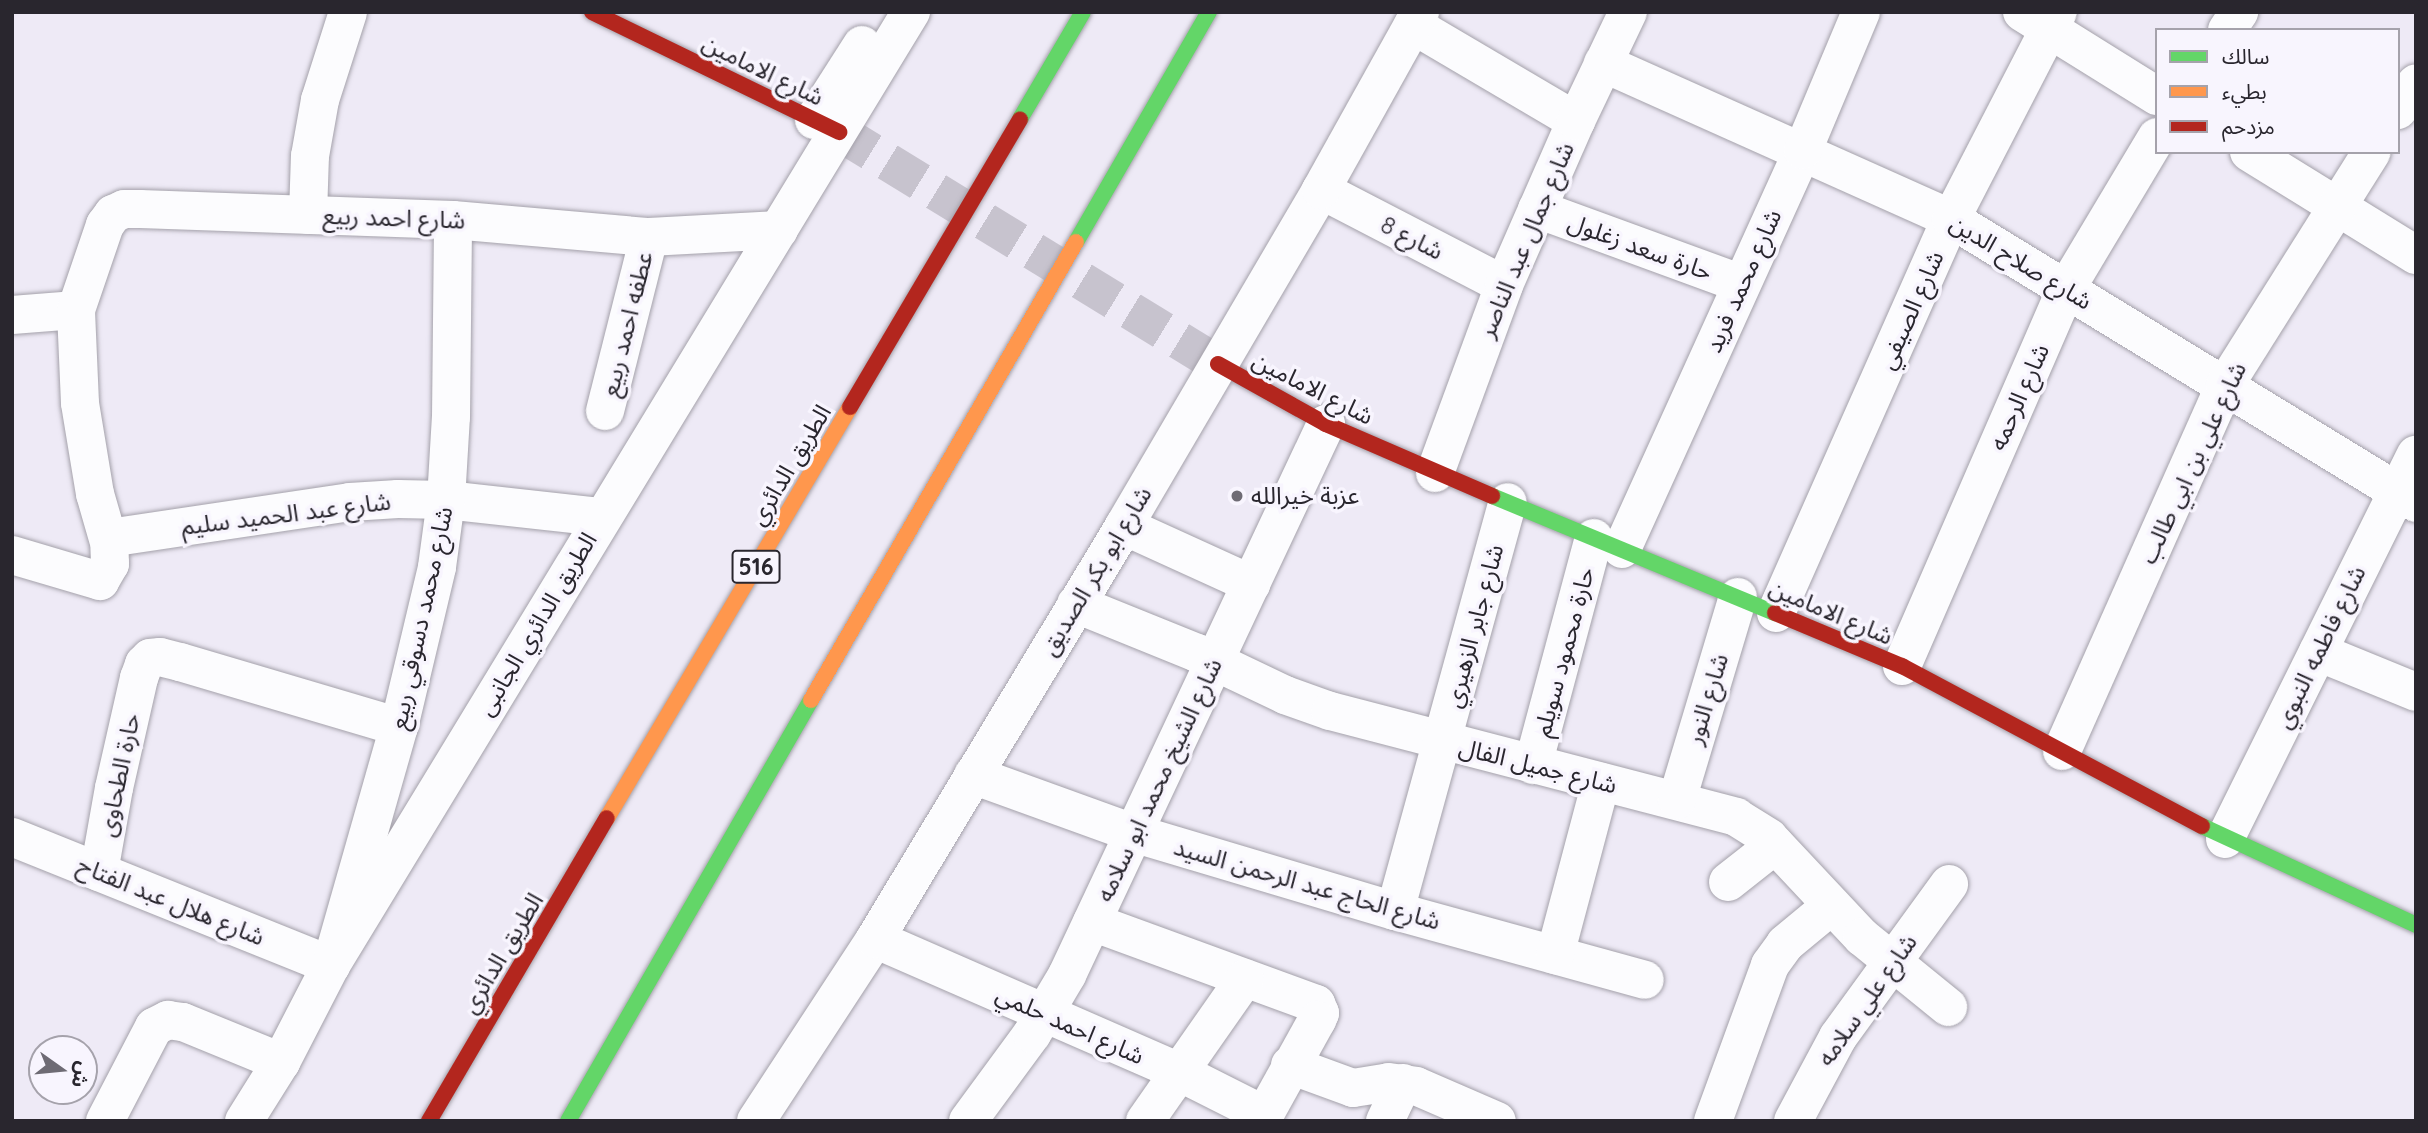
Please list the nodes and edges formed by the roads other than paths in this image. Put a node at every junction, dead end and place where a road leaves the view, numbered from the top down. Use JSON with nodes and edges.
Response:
{"nodes":[{"id":1,"x":348,"y":12,"type":"edge"},
{"id":2,"x":884,"y":12,"type":"edge"},
{"id":3,"x":911,"y":12,"type":"edge"},
{"id":4,"x":1083,"y":12,"type":"edge"},
{"id":5,"x":1209,"y":12,"type":"edge"},
{"id":6,"x":1628,"y":12,"type":"edge"},
{"id":7,"x":1861,"y":12,"type":"edge"},
{"id":8,"x":2239,"y":12,"type":"edge"},
{"id":9,"x":604,"y":15,"type":"edge"},
{"id":10,"x":2042,"y":17,"type":"edge"},
{"id":11,"x":1417,"y":19,"type":"edge"},
{"id":12,"x":2228,"y":28,"type":"edge"},
{"id":13,"x":1603,"y":63,"type":"junction"},
{"id":14,"x":2416,"y":83,"type":"edge"},
{"id":15,"x":2155,"y":95,"type":"edge"},
{"id":16,"x":2400,"y":107,"type":"edge"},
{"id":17,"x":1576,"y":121,"type":"junction"},
{"id":18,"x":827,"y":126,"type":"junction"},
{"id":19,"x":2155,"y":140,"type":"edge"},
{"id":20,"x":1802,"y":150,"type":"junction"},
{"id":21,"x":2252,"y":154,"type":"edge"},
{"id":22,"x":2371,"y":154,"type":"edge"},
{"id":23,"x":1321,"y":190,"type":"junction"},
{"id":24,"x":2338,"y":206,"type":"junction"},
{"id":25,"x":1537,"y":209,"type":"junction"},
{"id":26,"x":308,"y":215,"type":"junction"},
{"id":27,"x":1951,"y":219,"type":"junction"},
{"id":28,"x":453,"y":220,"type":"junction"},
{"id":29,"x":779,"y":230,"type":"junction"},
{"id":30,"x":649,"y":237,"type":"junction"},
{"id":31,"x":2416,"y":255,"type":"edge"},
{"id":32,"x":1742,"y":284,"type":"junction"},
{"id":33,"x":1504,"y":285,"type":"junction"},
{"id":34,"x":2066,"y":289,"type":"junction"},
{"id":35,"x":76,"y":310,"type":"junction"},
{"id":36,"x":12,"y":315,"type":"edge"},
{"id":37,"x":1218,"y":364,"type":"junction"},
{"id":38,"x":2225,"y":385,"type":"junction"},
{"id":39,"x":605,"y":411,"type":"dead end"},
{"id":40,"x":1326,"y":424,"type":"junction"},
{"id":41,"x":2416,"y":455,"type":"edge"},
{"id":42,"x":1435,"y":472,"type":"junction"},
{"id":43,"x":2407,"y":497,"type":"edge"},
{"id":44,"x":446,"y":500,"type":"junction"},
{"id":45,"x":1508,"y":502,"type":"junction"},
{"id":46,"x":601,"y":517,"type":"junction"},
{"id":47,"x":1124,"y":526,"type":"junction"},
{"id":48,"x":108,"y":539,"type":"junction"},
{"id":49,"x":1608,"y":544,"type":"junction"},
{"id":50,"x":12,"y":555,"type":"edge"},
{"id":51,"x":1251,"y":583,"type":"junction"},
{"id":52,"x":1738,"y":597,"type":"junction"},
{"id":53,"x":1076,"y":604,"type":"junction"},
{"id":54,"x":1776,"y":613,"type":"junction"},
{"id":55,"x":2318,"y":652,"type":"junction"},
{"id":56,"x":1215,"y":662,"type":"junction"},
{"id":57,"x":1902,"y":666,"type":"junction"},
{"id":58,"x":2416,"y":692,"type":"edge"},
{"id":59,"x":399,"y":727,"type":"junction"},
{"id":60,"x":1442,"y":742,"type":"junction"},
{"id":61,"x":2062,"y":751,"type":"junction"},
{"id":62,"x":1533,"y":765,"type":"junction"},
{"id":63,"x":973,"y":775,"type":"junction"},
{"id":64,"x":1601,"y":782,"type":"junction"},
{"id":65,"x":1676,"y":800,"type":"junction"},
{"id":66,"x":1133,"y":833,"type":"junction"},
{"id":67,"x":12,"y":837,"type":"edge"},
{"id":68,"x":2225,"y":839,"type":"junction"},
{"id":69,"x":1775,"y":845,"type":"junction"},
{"id":70,"x":99,"y":872,"type":"junction"},
{"id":71,"x":1728,"y":883,"type":"dead end"},
{"id":72,"x":1949,"y":884,"type":"dead end"},
{"id":73,"x":1830,"y":906,"type":"junction"},
{"id":74,"x":1395,"y":911,"type":"junction"},
{"id":75,"x":1092,"y":922,"type":"junction"},
{"id":76,"x":2416,"y":925,"type":"edge"},
{"id":77,"x":875,"y":939,"type":"junction"},
{"id":78,"x":1555,"y":955,"type":"junction"},
{"id":79,"x":1892,"y":962,"type":"junction"},
{"id":80,"x":331,"y":965,"type":"junction"},
{"id":81,"x":1245,"y":978,"type":"junction"},
{"id":82,"x":1645,"y":980,"type":"dead end"},
{"id":83,"x":1948,"y":1007,"type":"dead end"},
{"id":84,"x":1045,"y":1015,"type":"junction"},
{"id":85,"x":281,"y":1062,"type":"junction"},
{"id":86,"x":1290,"y":1065,"type":"junction"},
{"id":87,"x":1180,"y":1072,"type":"junction"},
{"id":88,"x":1403,"y":1083,"type":"junction"},
{"id":89,"x":1262,"y":1118,"type":"edge"},
{"id":90,"x":762,"y":1119,"type":"edge"},
{"id":91,"x":105,"y":1121,"type":"edge"},
{"id":92,"x":244,"y":1121,"type":"edge"},
{"id":93,"x":429,"y":1121,"type":"edge"},
{"id":94,"x":568,"y":1121,"type":"edge"},
{"id":95,"x":968,"y":1121,"type":"edge"},
{"id":96,"x":1145,"y":1121,"type":"edge"},
{"id":97,"x":1385,"y":1121,"type":"edge"},
{"id":98,"x":1497,"y":1121,"type":"edge"},
{"id":99,"x":1713,"y":1121,"type":"edge"},
{"id":100,"x":1793,"y":1121,"type":"edge"}],
"edges":[{"from":1,"to":26,"type":"street"},
{"from":2,"to":18,"type":"street"},
{"from":3,"to":18,"type":"street"},
{"from":4,"to":93,"type":"main road","name":"الطريق الدائري","number":"516"},
{"from":5,"to":94,"type":"main road"},
{"from":6,"to":13,"type":"street","name":"شارع جمال عبد الناصر"},
{"from":7,"to":20,"type":"street","name":"شارع محمد فريد"},
{"from":8,"to":12,"type":"street"},
{"from":9,"to":18,"type":"main road","name":"شارع الامامين"},
{"from":10,"to":15,"type":"street"},
{"from":10,"to":27,"type":"street","name":"شارع الصيفي"},
{"from":11,"to":17,"type":"street"},
{"from":11,"to":23,"type":"street","name":"شارع ابو بكر الصديق"},
{"from":13,"to":17,"type":"street","name":"شارع جمال عبد الناصر"},
{"from":13,"to":20,"type":"street","name":"شارع صلاح الدين"},
{"from":14,"to":16,"type":"street"},
{"from":17,"to":25,"type":"street","name":"شارع جمال عبد الناصر"},
{"from":18,"to":29,"type":"street","name":"الطريق الدائري الجانبى"},
{"from":19,"to":34,"type":"street","name":"شارع الرحمه"},
{"from":20,"to":27,"type":"street","name":"شارع صلاح الدين"},
{"from":20,"to":32,"type":"street","name":"شارع محمد فريد"},
{"from":21,"to":24,"type":"street"},
{"from":22,"to":24,"type":"street","name":"شارع علي بن ابي طالب"},
{"from":23,"to":33,"type":"street","name":"شارع 8"},
{"from":23,"to":37,"type":"street","name":"شارع ابو بكر الصديق"},
{"from":24,"to":31,"type":"street"},
{"from":24,"to":38,"type":"street","name":"شارع علي بن ابي طالب"},
{"from":25,"to":32,"type":"street","name":"حارة سعد زغلول"},
{"from":25,"to":33,"type":"street","name":"شارع جمال عبد الناصر"},
{"from":26,"to":28,"type":"street","name":"شارع احمد ربيع"},
{"from":26,"to":35,"type":"street","name":"شارع احمد ربيع"},
{"from":27,"to":34,"type":"street","name":"شارع صلاح الدين"},
{"from":27,"to":54,"type":"street","name":"شارع الصيفي"},
{"from":28,"to":30,"type":"street","name":"شارع احمد ربيع"},
{"from":28,"to":44,"type":"street","name":"شارع محمد دسوقي ربيع"},
{"from":29,"to":30,"type":"street","name":"شارع احمد ربيع"},
{"from":29,"to":46,"type":"street","name":"الطريق الدائري الجانبى"},
{"from":30,"to":39,"type":"street","name":"عطفه احمد ربيع"},
{"from":32,"to":49,"type":"street","name":"شارع محمد فريد"},
{"from":33,"to":42,"type":"street","name":"شارع جمال عبد الناصر"},
{"from":34,"to":38,"type":"street","name":"شارع صلاح الدين"},
{"from":34,"to":57,"type":"street","name":"شارع الرحمه"},
{"from":35,"to":36,"type":"street"},
{"from":35,"to":48,"type":"street"},
{"from":37,"to":40,"type":"main road","name":"شارع الامامين"},
{"from":37,"to":47,"type":"street","name":"شارع ابو بكر الصديق"},
{"from":38,"to":43,"type":"street","name":"شارع صلاح الدين"},
{"from":38,"to":61,"type":"street","name":"شارع علي بن ابي طالب"},
{"from":40,"to":42,"type":"main road","name":"شارع الامامين"},
{"from":40,"to":51,"type":"street","name":"شارع الشيخ محمد ابو سلامه"},
{"from":41,"to":43,"type":"street","name":"شارع فاطمه النبوي"},
{"from":42,"to":45,"type":"main road","name":"شارع الامامين"},
{"from":43,"to":55,"type":"street","name":"شارع فاطمه النبوي"},
{"from":44,"to":46,"type":"street","name":"شارع عبد الحميد سليم"},
{"from":44,"to":48,"type":"street","name":"شارع عبد الحميد سليم"},
{"from":44,"to":59,"type":"street","name":"شارع محمد دسوقي ربيع"},
{"from":45,"to":49,"type":"main road","name":"شارع الامامين"},
{"from":45,"to":60,"type":"street","name":"شارع جابر الزهيري"},
{"from":46,"to":80,"type":"street","name":"الطريق الدائري الجانبى"},
{"from":47,"to":51,"type":"street"},
{"from":47,"to":53,"type":"street","name":"شارع ابو بكر الصديق"},
{"from":48,"to":50,"type":"street"},
{"from":49,"to":52,"type":"main road","name":"شارع الامامين"},
{"from":49,"to":62,"type":"street","name":"حارة محمود سويلم"},
{"from":51,"to":56,"type":"street","name":"شارع الشيخ محمد ابو سلامه"},
{"from":52,"to":54,"type":"main road","name":"شارع الامامين"},
{"from":52,"to":65,"type":"street","name":"شارع النور"},
{"from":53,"to":56,"type":"street","name":"شارع جميل الفال"},
{"from":53,"to":63,"type":"street","name":"شارع ابو بكر الصديق"},
{"from":54,"to":57,"type":"main road","name":"شارع الامامين"},
{"from":55,"to":58,"type":"street"},
{"from":55,"to":68,"type":"street","name":"شارع فاطمه النبوي"},
{"from":56,"to":60,"type":"street","name":"شارع جميل الفال"},
{"from":56,"to":66,"type":"street","name":"شارع الشيخ محمد ابو سلامه"},
{"from":57,"to":61,"type":"main road","name":"شارع الامامين"},
{"from":59,"to":70,"type":"street","name":"حارة الطحاوى"},
{"from":59,"to":80,"type":"street","name":"شارع محمد دسوقي ربيع"},
{"from":60,"to":62,"type":"street","name":"شارع جميل الفال"},
{"from":60,"to":74,"type":"street","name":"شارع جابر الزهيري"},
{"from":61,"to":68,"type":"main road","name":"شارع الامامين"},
{"from":62,"to":64,"type":"street","name":"شارع جميل الفال"},
{"from":63,"to":66,"type":"street","name":"شارع الحاج عبد الرحمن السيد"},
{"from":63,"to":77,"type":"street","name":"شارع ابو بكر الصديق"},
{"from":64,"to":65,"type":"street","name":"شارع جميل الفال"},
{"from":64,"to":78,"type":"street"},
{"from":65,"to":69,"type":"street","name":"شارع جميل الفال"},
{"from":66,"to":74,"type":"street","name":"شارع الحاج عبد الرحمن السيد"},
{"from":66,"to":75,"type":"street","name":"شارع الشيخ محمد ابو سلامه"},
{"from":67,"to":70,"type":"street","name":"شارع هلال عبد الفتاح"},
{"from":68,"to":76,"type":"main road","name":"شارع الامامين"},
{"from":69,"to":71,"type":"street"},
{"from":69,"to":73,"type":"street","name":"شارع جميل الفال"},
{"from":70,"to":80,"type":"street","name":"شارع هلال عبد الفتاح"},
{"from":72,"to":79,"type":"street","name":"شارع علي سلامه"},
{"from":73,"to":79,"type":"street","name":"شارع جميل الفال"},
{"from":73,"to":99,"type":"street"},
{"from":74,"to":78,"type":"street","name":"شارع الحاج عبد الرحمن السيد"},
{"from":75,"to":81,"type":"street"},
{"from":75,"to":84,"type":"street","name":"شارع الشيخ محمد ابو سلامه"},
{"from":77,"to":84,"type":"street","name":"شارع احمد حلمي"},
{"from":77,"to":90,"type":"street","name":"شارع ابو بكر الصديق"},
{"from":78,"to":82,"type":"street","name":"شارع الحاج عبد الرحمن السيد"},
{"from":79,"to":83,"type":"street","name":"شارع جميل الفال"},
{"from":79,"to":100,"type":"street","name":"شارع علي سلامه"},
{"from":80,"to":85,"type":"street","name":"الطريق الدائري الجانبى"},
{"from":81,"to":86,"type":"street"},
{"from":81,"to":87,"type":"street"},
{"from":84,"to":87,"type":"street","name":"شارع احمد حلمي"},
{"from":84,"to":95,"type":"street","name":"شارع الشيخ محمد ابو سلامه"},
{"from":85,"to":91,"type":"street"},
{"from":85,"to":92,"type":"street","name":"الطريق الدائري الجانبى"},
{"from":86,"to":88,"type":"street"},
{"from":86,"to":89,"type":"street"},
{"from":87,"to":89,"type":"street","name":"شارع احمد حلمي"},
{"from":87,"to":96,"type":"street"},
{"from":88,"to":97,"type":"street"},
{"from":88,"to":98,"type":"street"}]}
